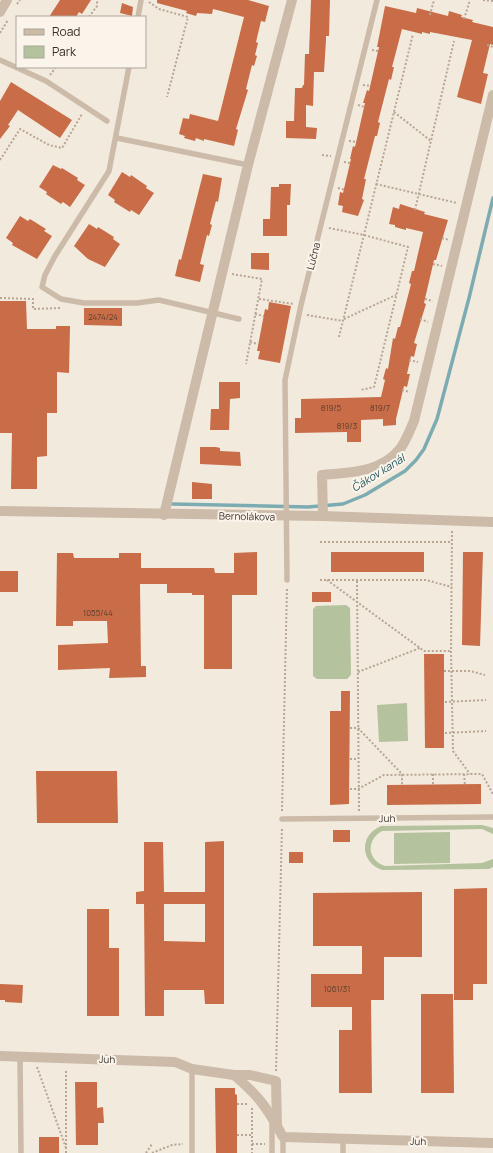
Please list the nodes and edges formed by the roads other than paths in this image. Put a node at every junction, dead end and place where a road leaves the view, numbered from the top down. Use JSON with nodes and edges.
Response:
{"nodes":[{"id":1,"x":7,"y":0,"type":"edge"},
{"id":2,"x":141,"y":0,"type":"edge"},
{"id":3,"x":292,"y":0,"type":"edge"},
{"id":4,"x":377,"y":0,"type":"edge"},
{"id":5,"x":0,"y":12,"type":"edge"},
{"id":6,"x":138,"y":16,"type":"edge"},
{"id":7,"x":0,"y":60,"type":"edge"},
{"id":8,"x":16,"y":67,"type":"edge"},
{"id":9,"x":18,"y":68,"type":"edge"},
{"id":10,"x":129,"y":68,"type":"edge"},
{"id":11,"x":493,"y":95,"type":"edge"},
{"id":12,"x":107,"y":121,"type":"dead end"},
{"id":13,"x":117,"y":138,"type":"junction"},
{"id":14,"x":248,"y":165,"type":"junction"},
{"id":15,"x":213,"y":312,"type":"junction"},
{"id":16,"x":239,"y":319,"type":"dead end"},
{"id":17,"x":0,"y":511,"type":"edge"},
{"id":18,"x":164,"y":514,"type":"junction"},
{"id":19,"x":286,"y":516,"type":"junction"},
{"id":20,"x":323,"y":516,"type":"junction"},
{"id":21,"x":493,"y":522,"type":"edge"},
{"id":22,"x":288,"y":580,"type":"road end"},
{"id":23,"x":493,"y":817,"type":"edge"},
{"id":24,"x":282,"y":819,"type":"road end"},
{"id":25,"x":0,"y":1056,"type":"edge"},
{"id":26,"x":20,"y":1056,"type":"junction"},
{"id":27,"x":192,"y":1069,"type":"junction"},
{"id":28,"x":234,"y":1075,"type":"junction"},
{"id":29,"x":272,"y":1115,"type":"junction"},
{"id":30,"x":277,"y":1126,"type":"junction"},
{"id":31,"x":283,"y":1137,"type":"junction"},
{"id":32,"x":344,"y":1140,"type":"junction"},
{"id":33,"x":493,"y":1143,"type":"edge"},
{"id":34,"x":21,"y":1153,"type":"edge"},
{"id":35,"x":192,"y":1153,"type":"edge"},
{"id":36,"x":272,"y":1153,"type":"edge"},
{"id":37,"x":283,"y":1153,"type":"edge"},
{"id":38,"x":344,"y":1153,"type":"edge"}],
"edges":[{"from":1,"to":5,"type":"street"},
{"from":2,"to":6,"type":"lane"},
{"from":3,"to":14,"type":"street"},
{"from":4,"to":19,"type":"lane","name":"Lúčna"},
{"from":7,"to":8,"type":"lane"},
{"from":9,"to":12,"type":"lane"},
{"from":10,"to":13,"type":"lane"},
{"from":11,"to":20,"type":"street"},
{"from":13,"to":14,"type":"lane"},
{"from":13,"to":15,"type":"lane"},
{"from":14,"to":15,"type":"street"},
{"from":15,"to":16,"type":"lane"},
{"from":15,"to":18,"type":"street"},
{"from":17,"to":18,"type":"street","name":"Bernolákova"},
{"from":18,"to":19,"type":"street","name":"Bernolákova"},
{"from":19,"to":20,"type":"street","name":"Bernolákova"},
{"from":19,"to":22,"type":"lane","name":"Lúčna"},
{"from":20,"to":21,"type":"street","name":"Bernolákova"},
{"from":23,"to":24,"type":"lane","name":"Juh"},
{"from":25,"to":26,"type":"street","name":"Juh"},
{"from":26,"to":27,"type":"street","name":"Juh"},
{"from":26,"to":34,"type":"lane"},
{"from":27,"to":28,"type":"street","name":"Juh"},
{"from":27,"to":35,"type":"lane"},
{"from":28,"to":29,"type":"street"},
{"from":28,"to":30,"type":"street","name":"Juh"},
{"from":29,"to":30,"type":"street"},
{"from":29,"to":36,"type":"lane"},
{"from":30,"to":31,"type":"street"},
{"from":31,"to":32,"type":"street","name":"Juh"},
{"from":31,"to":37,"type":"lane"},
{"from":32,"to":33,"type":"street","name":"Juh"},
{"from":32,"to":38,"type":"lane"}]}
